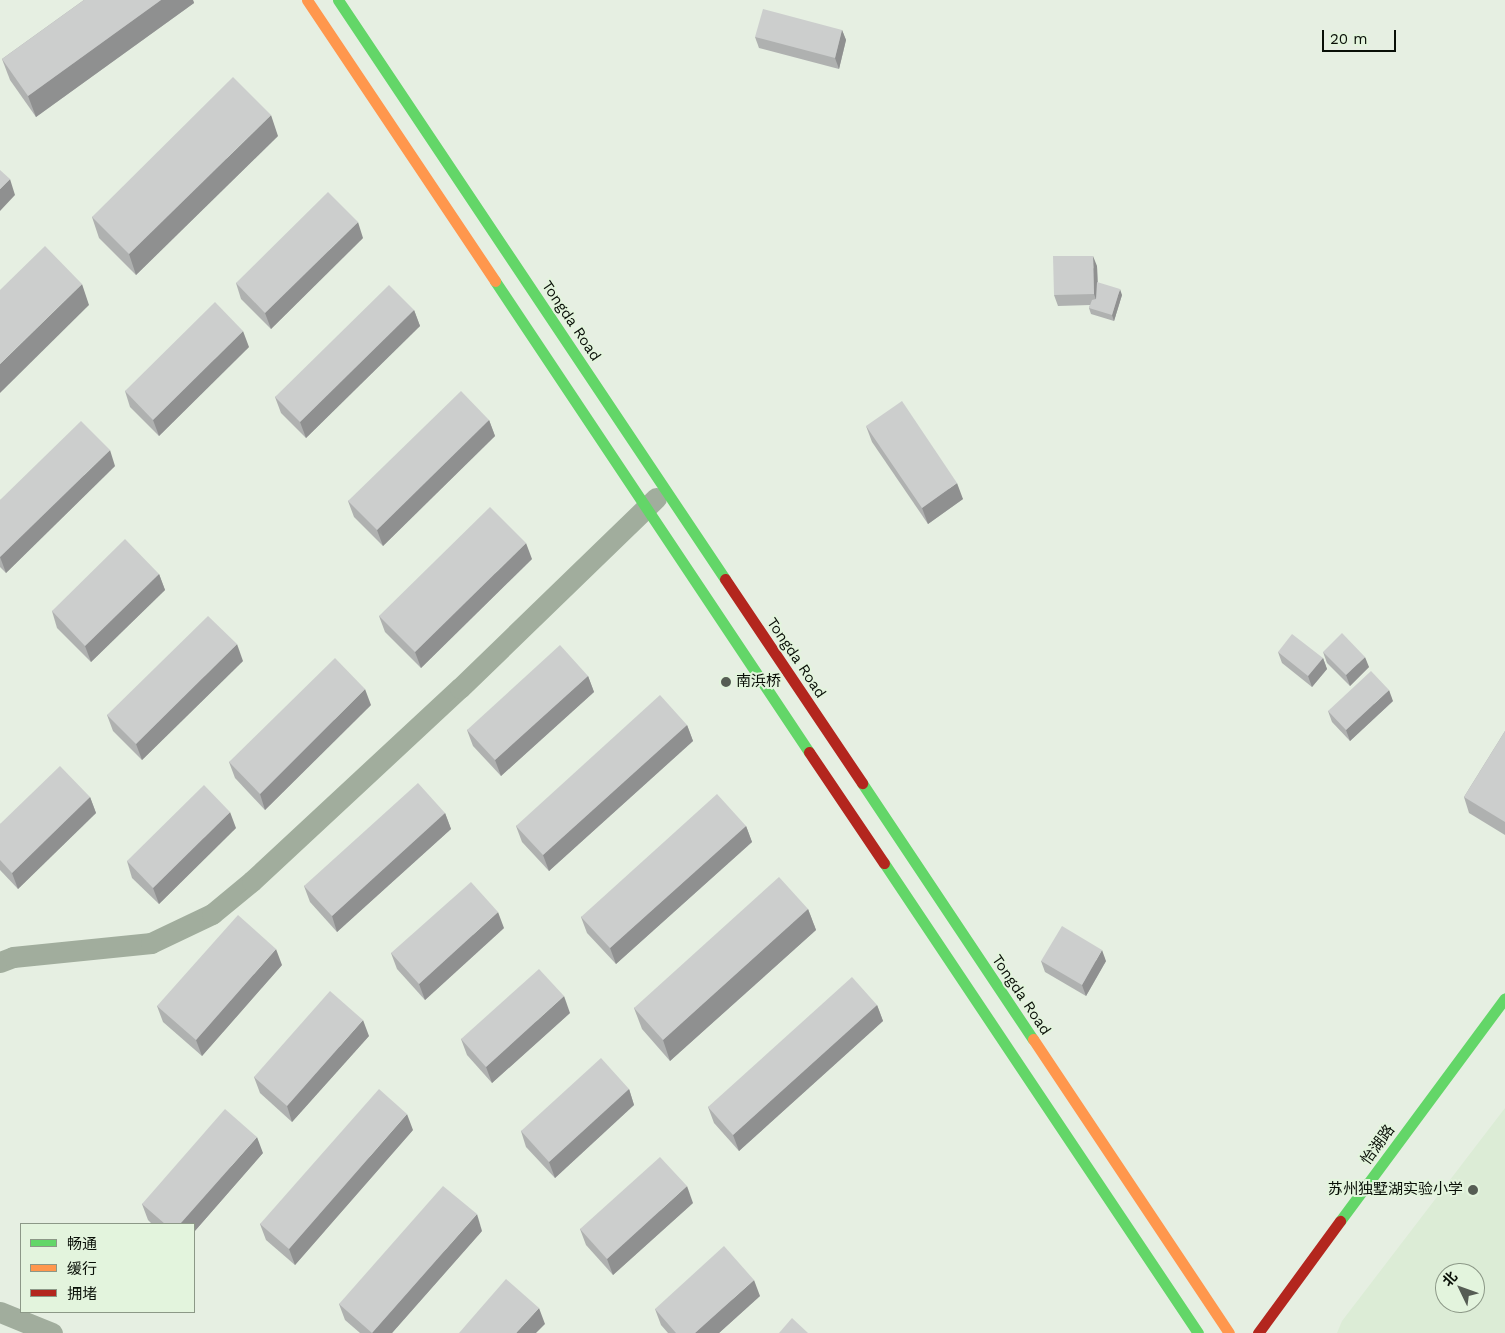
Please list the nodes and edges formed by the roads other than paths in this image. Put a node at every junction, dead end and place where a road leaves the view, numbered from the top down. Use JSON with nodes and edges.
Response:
{"nodes":[{"id":1,"x":307,"y":0,"type":"edge"},
{"id":2,"x":338,"y":0,"type":"edge"},
{"id":3,"x":665,"y":490,"type":"junction"},
{"id":4,"x":646,"y":508,"type":"junction"},
{"id":5,"x":0,"y":962,"type":"edge"},
{"id":6,"x":1505,"y":998,"type":"edge"},
{"id":7,"x":0,"y":1312,"type":"edge"},
{"id":8,"x":52,"y":1333,"type":"edge"},
{"id":9,"x":1198,"y":1333,"type":"edge"},
{"id":10,"x":1230,"y":1333,"type":"edge"},
{"id":11,"x":1258,"y":1333,"type":"edge"}],
"edges":[{"from":1,"to":4,"type":"main road"},
{"from":2,"to":3,"type":"main road","name":"Tongda Road"},
{"from":3,"to":4,"type":"street"},
{"from":3,"to":10,"type":"main road","name":"Tongda Road"},
{"from":4,"to":5,"type":"street"},
{"from":4,"to":9,"type":"main road"},
{"from":6,"to":11,"type":"main road","name":"怡湖路"},
{"from":7,"to":8,"type":"street"}]}
